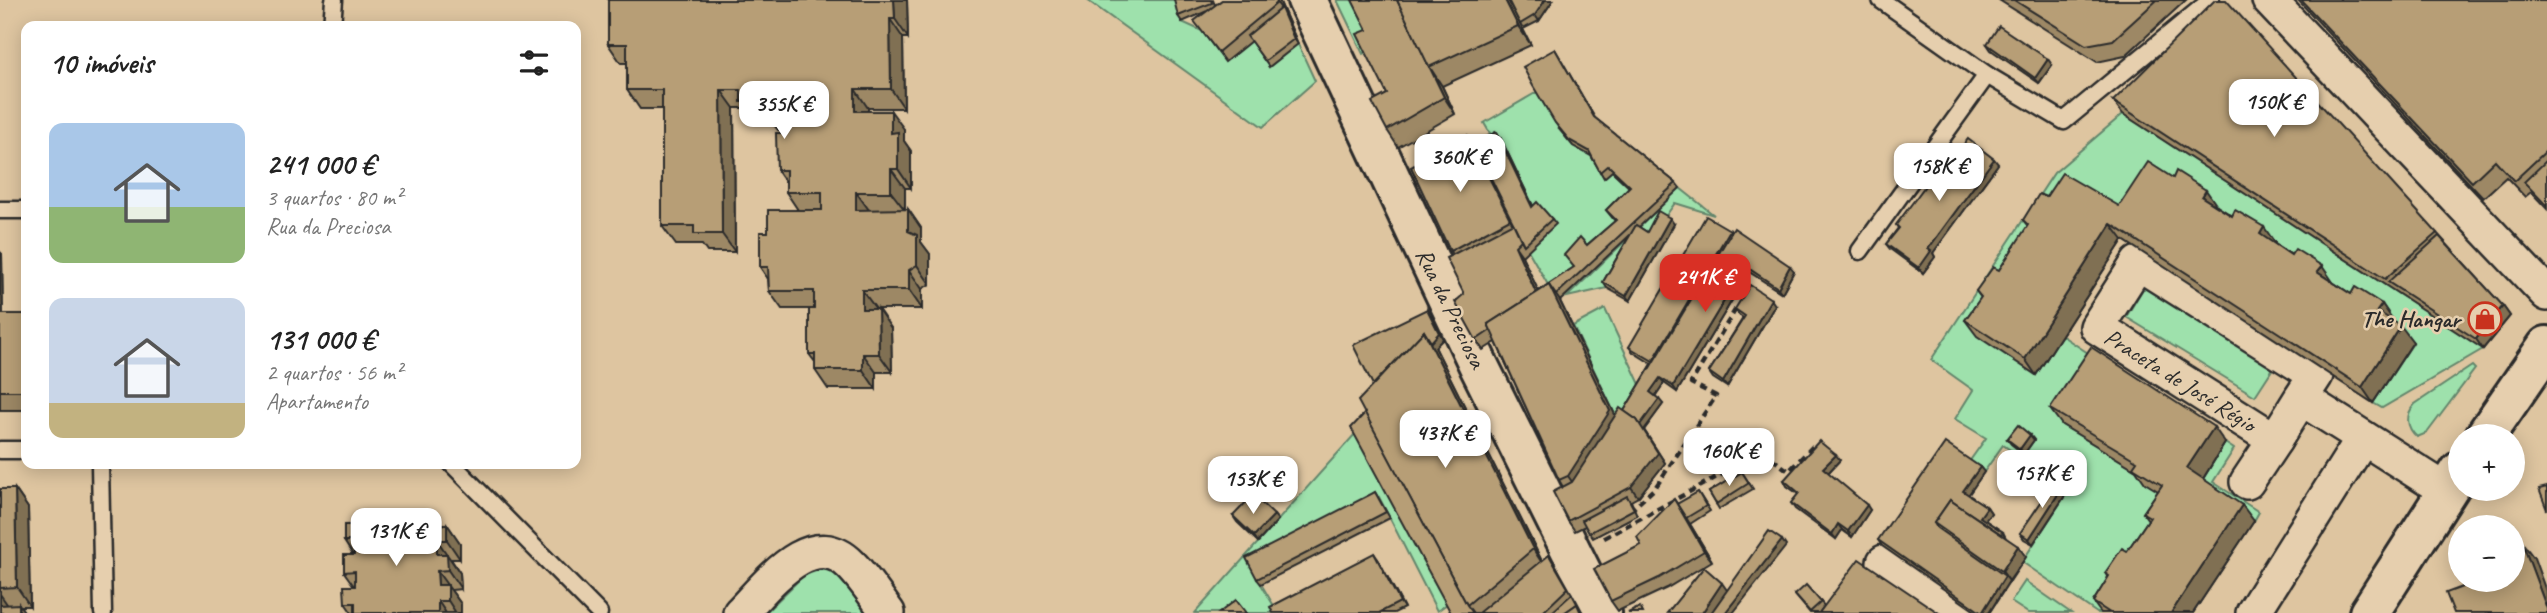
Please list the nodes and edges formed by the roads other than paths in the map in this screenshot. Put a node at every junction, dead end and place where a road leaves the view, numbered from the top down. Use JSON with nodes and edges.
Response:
{"nodes":[{"id":1,"x":334,"y":0,"type":"edge"},
{"id":2,"x":1307,"y":0,"type":"edge"},
{"id":3,"x":1881,"y":0,"type":"edge"},
{"id":4,"x":2211,"y":0,"type":"edge"},
{"id":5,"x":2269,"y":0,"type":"edge"},
{"id":6,"x":332,"y":21,"type":"edge"},
{"id":7,"x":1987,"y":75,"type":"junction"},
{"id":8,"x":0,"y":210,"type":"edge"},
{"id":9,"x":21,"y":210,"type":"edge"},
{"id":10,"x":1860,"y":251,"type":"dead end"},
{"id":11,"x":2547,"y":294,"type":"edge"},
{"id":12,"x":2547,"y":346,"type":"edge"},
{"id":13,"x":2301,"y":398,"type":"junction"},
{"id":14,"x":2493,"y":424,"type":"edge"},
{"id":15,"x":2363,"y":438,"type":"junction"},
{"id":16,"x":2275,"y":440,"type":"junction"},
{"id":17,"x":0,"y":450,"type":"edge"},
{"id":18,"x":21,"y":450,"type":"edge"},
{"id":19,"x":100,"y":469,"type":"edge"},
{"id":20,"x":457,"y":469,"type":"edge"},
{"id":21,"x":2448,"y":478,"type":"edge"},
{"id":22,"x":2247,"y":482,"type":"dead end"},
{"id":23,"x":2448,"y":490,"type":"edge"},
{"id":24,"x":1884,"y":562,"type":"dead end"},
{"id":25,"x":103,"y":613,"type":"edge"},
{"id":26,"x":599,"y":613,"type":"edge"},
{"id":27,"x":740,"y":613,"type":"edge"},
{"id":28,"x":888,"y":613,"type":"edge"},
{"id":29,"x":1602,"y":613,"type":"edge"},
{"id":30,"x":1957,"y":613,"type":"edge"},
{"id":31,"x":2253,"y":613,"type":"edge"},
{"id":32,"x":2369,"y":613,"type":"edge"}],
"edges":[{"from":1,"to":6,"type":"lane"},
{"from":2,"to":29,"type":"street","name":"Rua da Preciosa"},
{"from":3,"to":7,"type":"lane"},
{"from":4,"to":7,"type":"lane"},
{"from":5,"to":11,"type":"street"},
{"from":7,"to":10,"type":"lane"},
{"from":8,"to":9,"type":"lane"},
{"from":12,"to":14,"type":"street"},
{"from":13,"to":15,"type":"street"},
{"from":13,"to":16,"type":"street","name":"Praceta de José Régio"},
{"from":13,"to":16,"type":"street","name":"Praceta de José Régio"},
{"from":15,"to":21,"type":"street"},
{"from":15,"to":31,"type":"street"},
{"from":16,"to":22,"type":"street"},
{"from":17,"to":18,"type":"lane"},
{"from":19,"to":25,"type":"lane"},
{"from":20,"to":26,"type":"lane"},
{"from":23,"to":32,"type":"street"},
{"from":24,"to":30,"type":"street"},
{"from":27,"to":28,"type":"street"}]}
